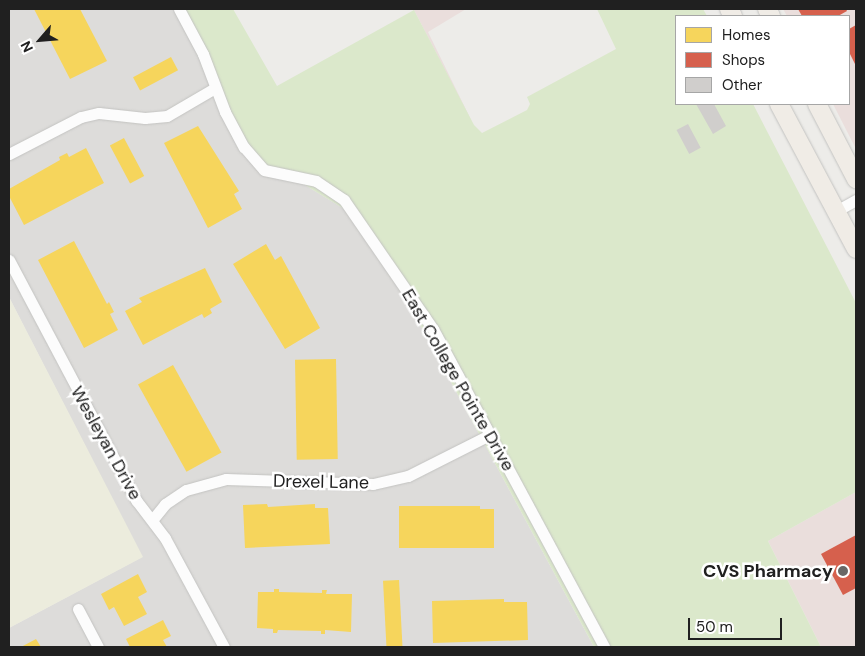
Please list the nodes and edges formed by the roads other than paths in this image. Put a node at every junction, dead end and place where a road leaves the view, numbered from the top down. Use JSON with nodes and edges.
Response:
{"nodes":[{"id":1,"x":179,"y":9,"type":"edge"},
{"id":2,"x":215,"y":88,"type":"junction"},
{"id":3,"x":780,"y":105,"type":"edge"},
{"id":4,"x":818,"y":105,"type":"edge"},
{"id":5,"x":9,"y":154,"type":"edge"},
{"id":6,"x":856,"y":179,"type":"edge"},
{"id":7,"x":856,"y":200,"type":"edge"},
{"id":8,"x":836,"y":212,"type":"junction"},
{"id":9,"x":856,"y":249,"type":"edge"},
{"id":10,"x":9,"y":260,"type":"edge"},
{"id":11,"x":491,"y":434,"type":"junction"},
{"id":12,"x":153,"y":519,"type":"junction"},
{"id":13,"x":78,"y":609,"type":"dead end"},
{"id":14,"x":98,"y":647,"type":"edge"},
{"id":15,"x":224,"y":647,"type":"edge"},
{"id":16,"x":604,"y":647,"type":"edge"}],
"edges":[{"from":1,"to":2,"type":"street","name":"East College Pointe Drive"},
{"from":2,"to":5,"type":"street"},
{"from":2,"to":11,"type":"street","name":"East College Pointe Drive"},
{"from":3,"to":8,"type":"main road"},
{"from":4,"to":6,"type":"main road"},
{"from":7,"to":8,"type":"street"},
{"from":8,"to":9,"type":"main road"},
{"from":10,"to":12,"type":"street","name":"Wesleyan Drive"},
{"from":11,"to":12,"type":"street","name":"Drexel Lane"},
{"from":11,"to":16,"type":"street","name":"East College Pointe Drive"},
{"from":12,"to":15,"type":"street","name":"Wesleyan Drive"},
{"from":13,"to":14,"type":"street"}]}
